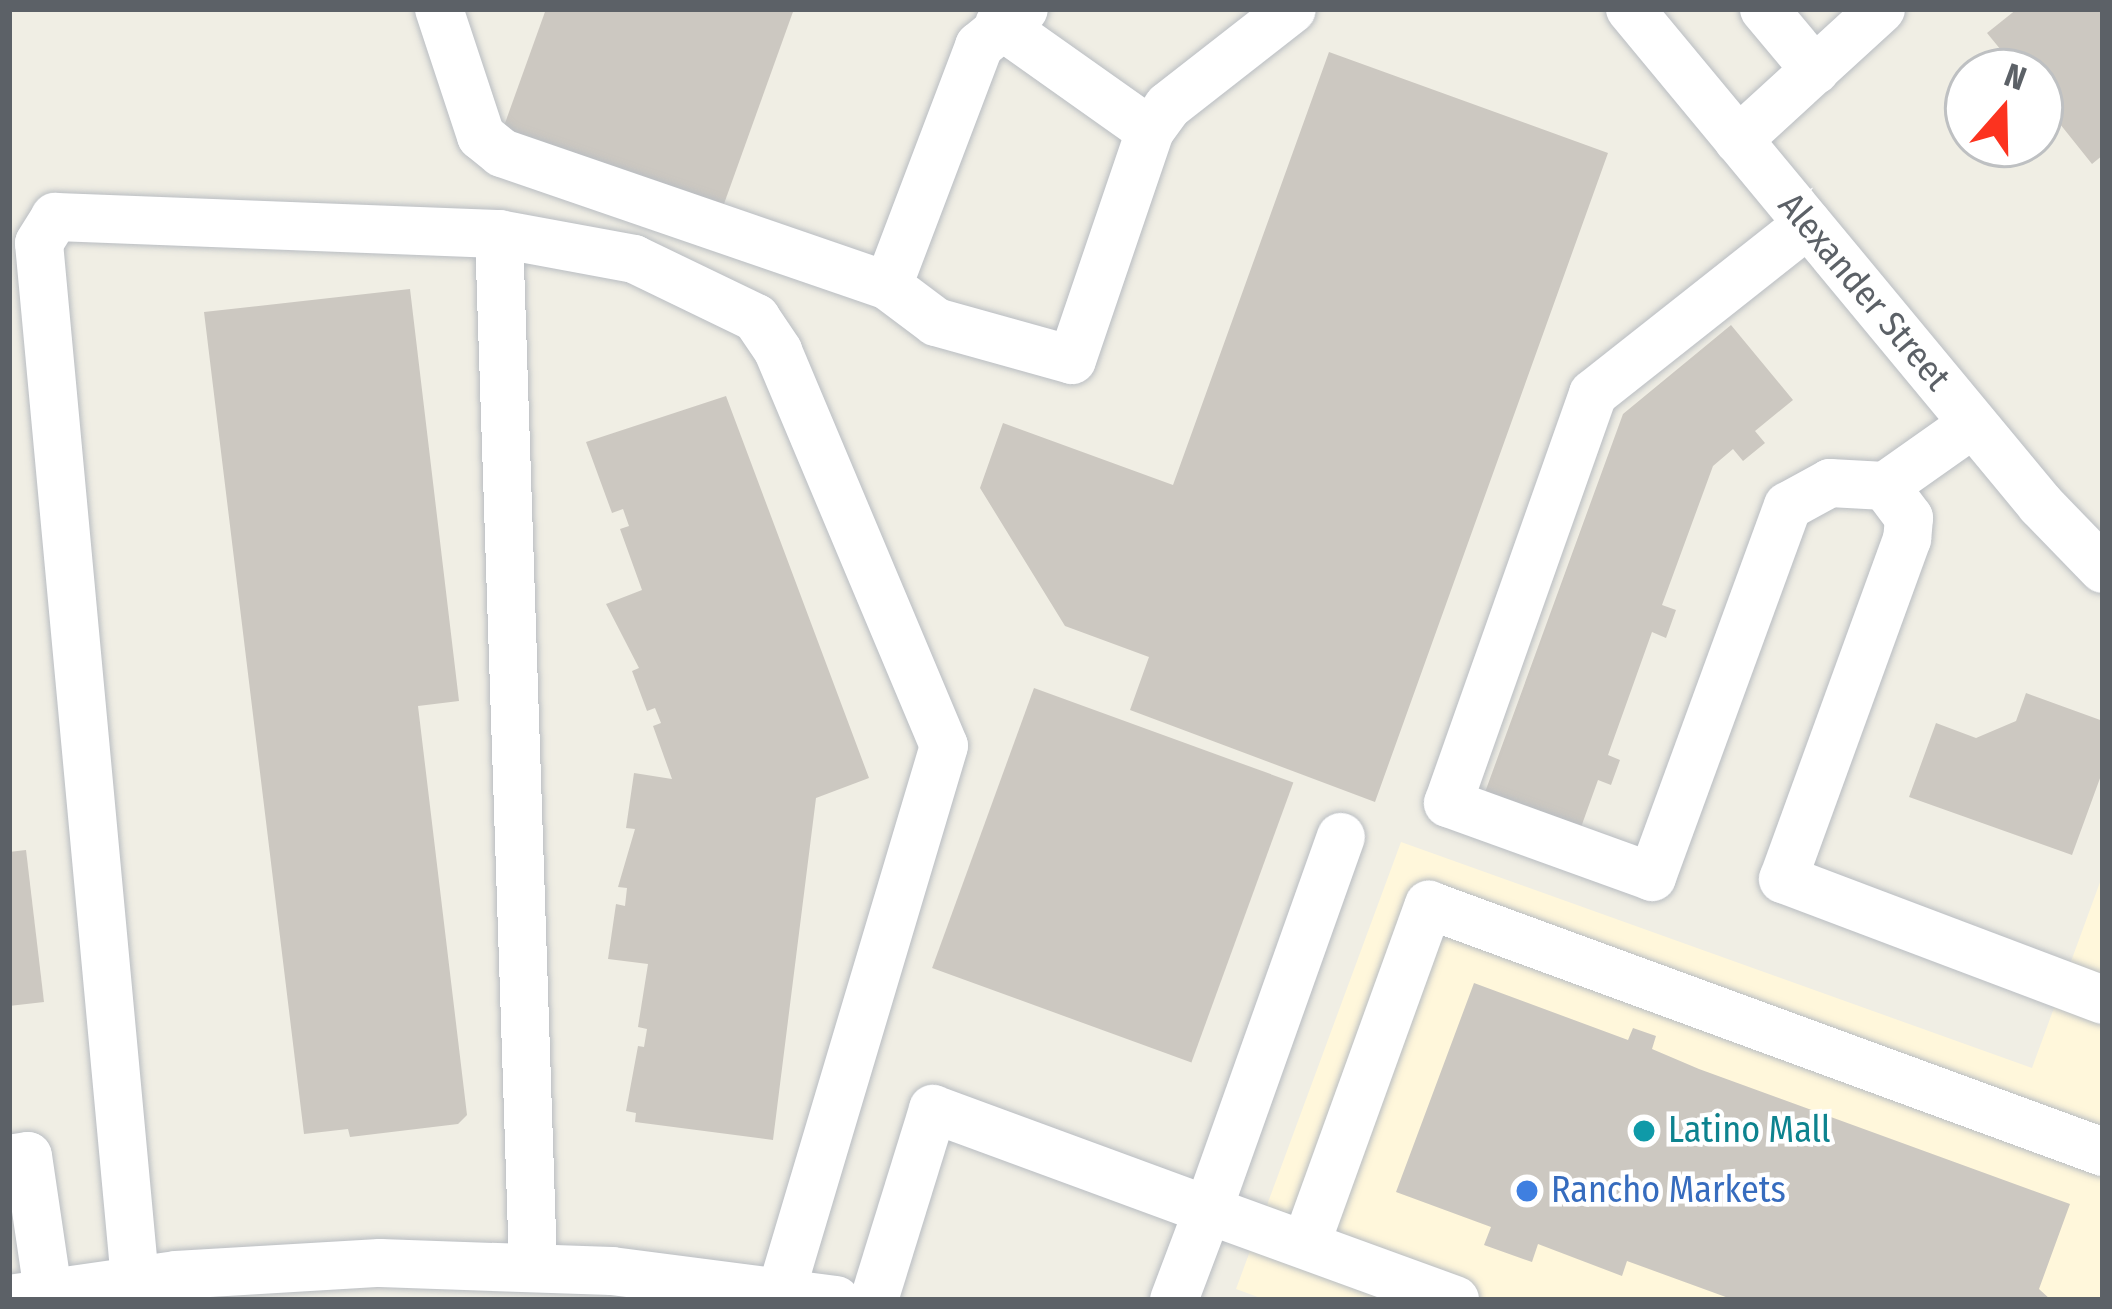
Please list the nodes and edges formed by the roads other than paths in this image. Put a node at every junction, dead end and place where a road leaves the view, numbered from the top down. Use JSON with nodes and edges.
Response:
{"nodes":[{"id":1,"x":440,"y":9,"type":"edge"},
{"id":2,"x":1292,"y":9,"type":"edge"},
{"id":3,"x":1630,"y":9,"type":"edge"},
{"id":4,"x":1764,"y":9,"type":"edge"},
{"id":5,"x":1881,"y":9,"type":"edge"},
{"id":6,"x":1012,"y":16,"type":"edge"},
{"id":7,"x":1815,"y":70,"type":"junction"},
{"id":8,"x":1150,"y":131,"type":"junction"},
{"id":9,"x":1738,"y":140,"type":"junction"},
{"id":10,"x":1808,"y":224,"type":"junction"},
{"id":11,"x":499,"y":234,"type":"junction"},
{"id":12,"x":888,"y":286,"type":"junction"},
{"id":13,"x":1973,"y":424,"type":"junction"},
{"id":14,"x":1885,"y":486,"type":"junction"},
{"id":15,"x":2103,"y":569,"type":"edge"},
{"id":16,"x":1341,"y":837,"type":"dead end"},
{"id":17,"x":2103,"y":1000,"type":"edge"},
{"id":18,"x":2103,"y":1152,"type":"edge"},
{"id":19,"x":9,"y":1159,"type":"edge"},
{"id":20,"x":1208,"y":1210,"type":"junction"},
{"id":21,"x":1306,"y":1244,"type":"junction"},
{"id":22,"x":533,"y":1266,"type":"junction"},
{"id":23,"x":135,"y":1280,"type":"junction"},
{"id":24,"x":470,"y":1282,"type":"edge"},
{"id":25,"x":215,"y":1286,"type":"edge"},
{"id":26,"x":781,"y":1292,"type":"junction"},
{"id":27,"x":23,"y":1297,"type":"edge"},
{"id":28,"x":836,"y":1300,"type":"edge"},
{"id":29,"x":874,"y":1300,"type":"edge"},
{"id":30,"x":1174,"y":1300,"type":"edge"},
{"id":31,"x":1455,"y":1300,"type":"edge"}],
"edges":[{"from":1,"to":12,"type":"street"},
{"from":2,"to":8,"type":"street"},
{"from":3,"to":9,"type":"street","name":"Alexander Street"},
{"from":4,"to":7,"type":"street"},
{"from":5,"to":7,"type":"street"},
{"from":6,"to":8,"type":"street"},
{"from":6,"to":12,"type":"street"},
{"from":7,"to":9,"type":"street"},
{"from":8,"to":12,"type":"street"},
{"from":9,"to":10,"type":"street","name":"Alexander Street"},
{"from":10,"to":13,"type":"street","name":"Alexander Street"},
{"from":10,"to":14,"type":"street"},
{"from":11,"to":22,"type":"street"},
{"from":11,"to":23,"type":"street"},
{"from":11,"to":26,"type":"street"},
{"from":13,"to":14,"type":"street"},
{"from":13,"to":15,"type":"street","name":"Alexander Street"},
{"from":14,"to":17,"type":"street"},
{"from":16,"to":20,"type":"street"},
{"from":18,"to":21,"type":"street"},
{"from":19,"to":27,"type":"street"},
{"from":20,"to":21,"type":"street"},
{"from":20,"to":29,"type":"street"},
{"from":20,"to":30,"type":"street"},
{"from":21,"to":31,"type":"street"},
{"from":22,"to":24,"type":"street"},
{"from":22,"to":26,"type":"street"},
{"from":23,"to":25,"type":"street"},
{"from":23,"to":27,"type":"street"},
{"from":24,"to":25,"type":"street"},
{"from":26,"to":28,"type":"street"}]}
